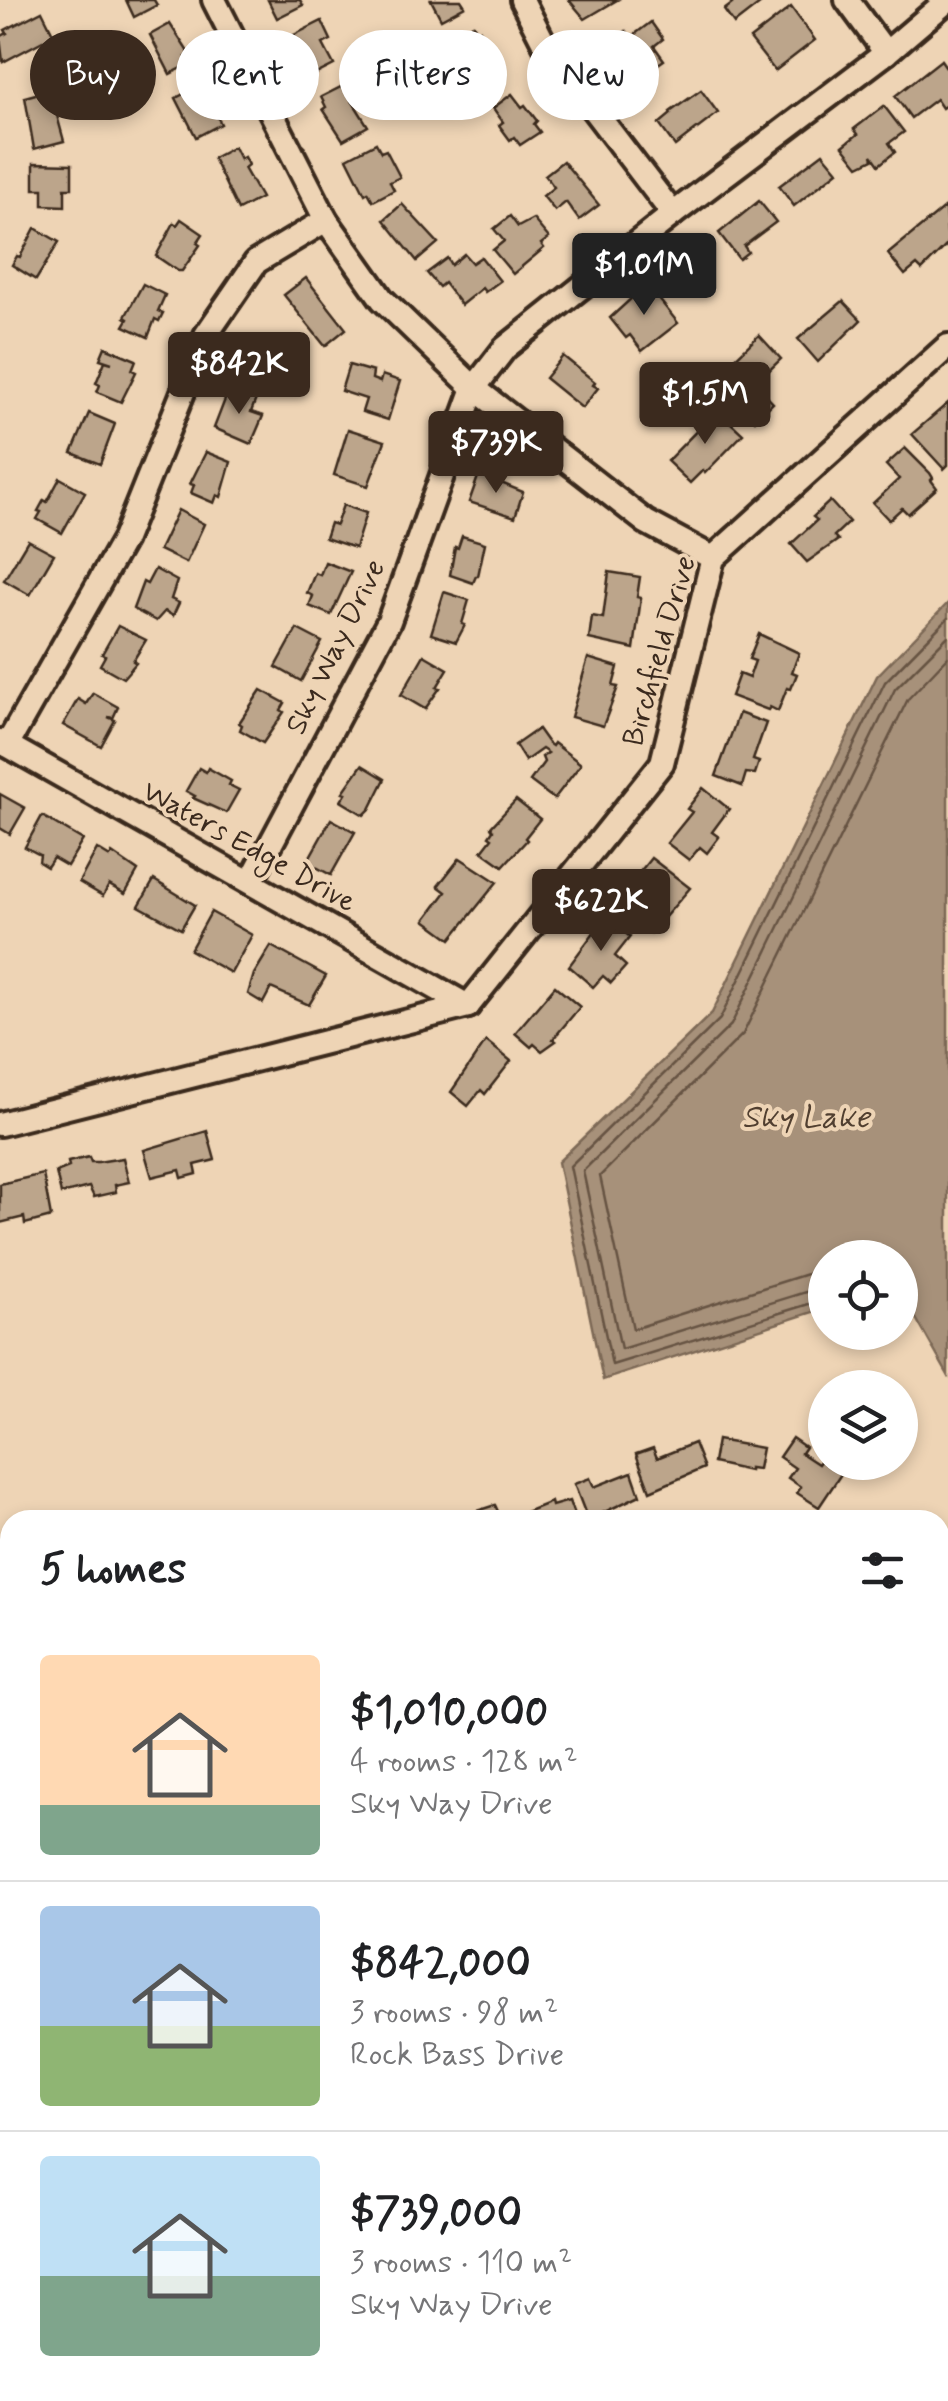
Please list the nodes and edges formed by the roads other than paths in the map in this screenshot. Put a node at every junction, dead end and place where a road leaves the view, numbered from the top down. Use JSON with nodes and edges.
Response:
{"nodes":[{"id":1,"x":214,"y":0,"type":"edge"},
{"id":2,"x":522,"y":0,"type":"edge"},
{"id":3,"x":846,"y":0,"type":"edge"},
{"id":4,"x":948,"y":0,"type":"edge"},
{"id":5,"x":886,"y":53,"type":"junction"},
{"id":6,"x":674,"y":214,"type":"junction"},
{"id":7,"x":326,"y":220,"type":"junction"},
{"id":8,"x":948,"y":346,"type":"edge"},
{"id":9,"x":474,"y":388,"type":"junction"},
{"id":10,"x":712,"y":558,"type":"junction"},
{"id":11,"x":3,"y":743,"type":"edge"},
{"id":12,"x":251,"y":881,"type":"junction"},
{"id":13,"x":468,"y":1006,"type":"junction"},
{"id":14,"x":3,"y":1120,"type":"edge"}],
"edges":[{"from":1,"to":7,"type":"street"},
{"from":2,"to":6,"type":"street"},
{"from":3,"to":5,"type":"street"},
{"from":4,"to":5,"type":"street","name":"Sky Way Drive"},
{"from":5,"to":6,"type":"street","name":"Sky Way Drive"},
{"from":6,"to":9,"type":"street","name":"Sky Way Drive"},
{"from":7,"to":9,"type":"street"},
{"from":7,"to":11,"type":"street"},
{"from":8,"to":10,"type":"street","name":"Birchfield Drive"},
{"from":9,"to":10,"type":"street"},
{"from":9,"to":12,"type":"street","name":"Sky Way Drive"},
{"from":10,"to":13,"type":"street","name":"Birchfield Drive"},
{"from":11,"to":12,"type":"street","name":"Waters Edge Drive"},
{"from":12,"to":13,"type":"street","name":"Waters Edge Drive"},
{"from":13,"to":14,"type":"street"}]}
